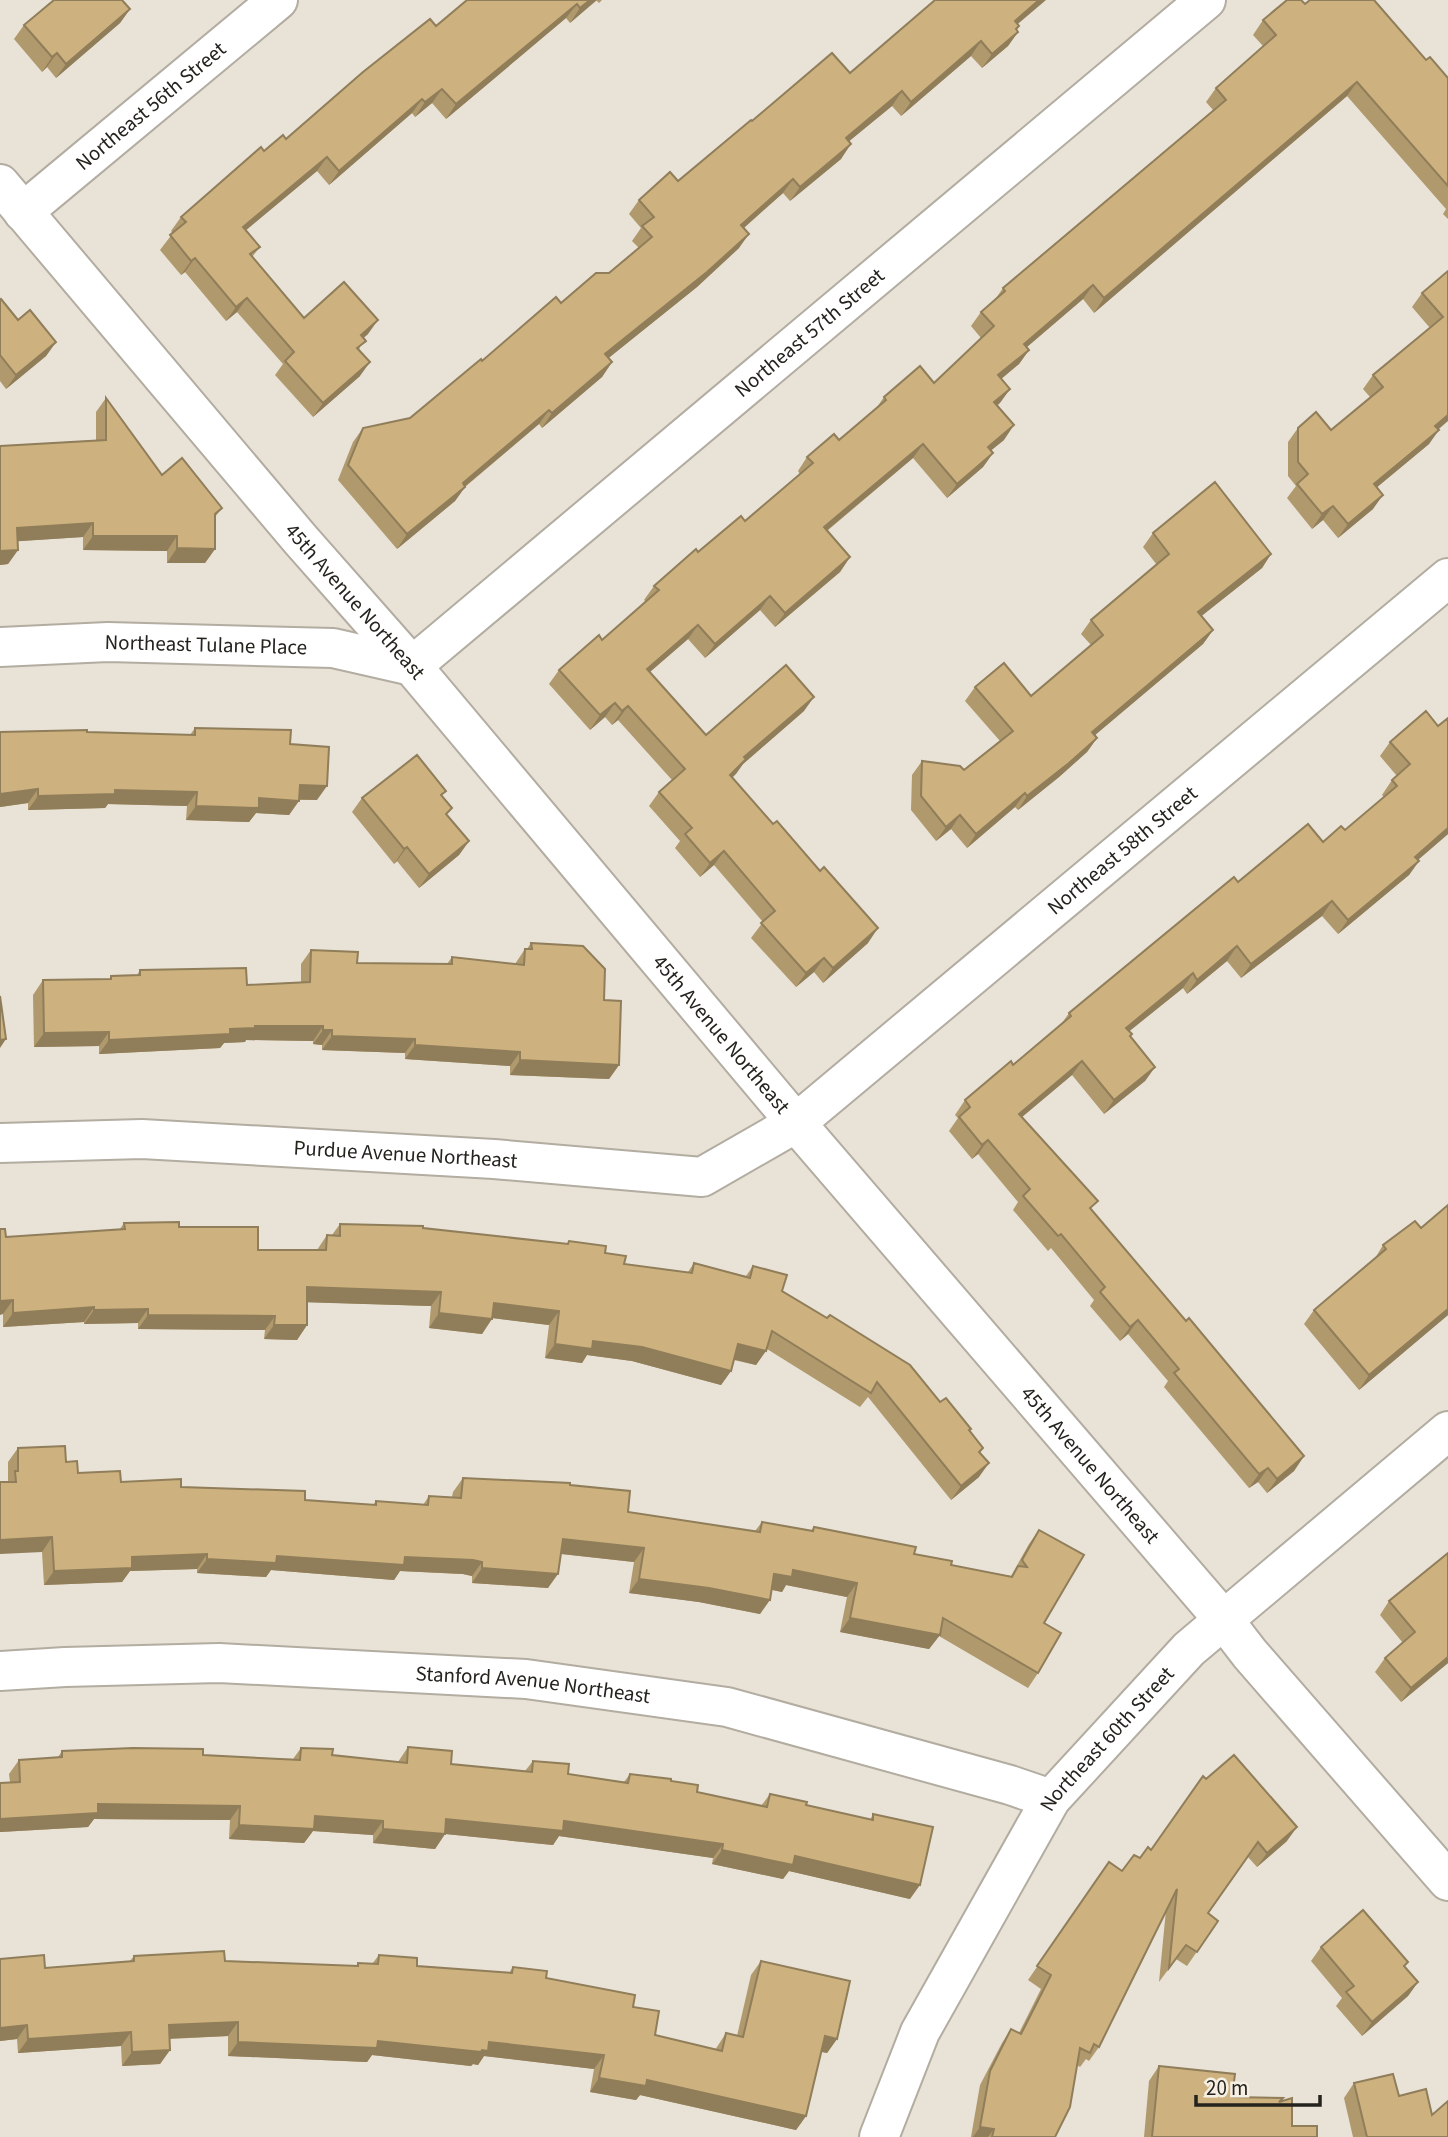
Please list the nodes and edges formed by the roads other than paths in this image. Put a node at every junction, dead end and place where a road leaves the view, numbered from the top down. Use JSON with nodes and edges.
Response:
{"nodes":[{"id":1,"x":278,"y":0,"type":"edge"},
{"id":2,"x":1206,"y":0,"type":"edge"},
{"id":3,"x":12,"y":198,"type":"edge"},
{"id":4,"x":1448,"y":578,"type":"edge"},
{"id":5,"x":0,"y":647,"type":"edge"},
{"id":6,"x":412,"y":666,"type":"junction"},
{"id":7,"x":796,"y":1123,"type":"junction"},
{"id":8,"x":0,"y":1143,"type":"edge"},
{"id":9,"x":1448,"y":1431,"type":"edge"},
{"id":10,"x":1223,"y":1619,"type":"junction"},
{"id":11,"x":0,"y":1671,"type":"edge"},
{"id":12,"x":1051,"y":1799,"type":"junction"},
{"id":13,"x":1448,"y":1881,"type":"edge"},
{"id":14,"x":879,"y":2137,"type":"edge"}],
"edges":[{"from":1,"to":3,"type":"street","name":"Northeast 56th Street"},
{"from":2,"to":6,"type":"street","name":"Northeast 57th Street"},
{"from":3,"to":6,"type":"street","name":"45th Avenue Northeast"},
{"from":4,"to":7,"type":"street","name":"Northeast 58th Street"},
{"from":5,"to":6,"type":"street","name":"Northeast Tulane Place"},
{"from":6,"to":7,"type":"street","name":"45th Avenue Northeast"},
{"from":7,"to":8,"type":"street","name":"Purdue Avenue Northeast"},
{"from":7,"to":10,"type":"street","name":"45th Avenue Northeast"},
{"from":9,"to":10,"type":"street","name":"Northeast 60th Street"},
{"from":10,"to":12,"type":"street","name":"Northeast 60th Street"},
{"from":10,"to":13,"type":"street","name":"45th Avenue Northeast"},
{"from":11,"to":12,"type":"street","name":"Stanford Avenue Northeast"},
{"from":12,"to":14,"type":"street","name":"Northeast 60th Street"}]}
